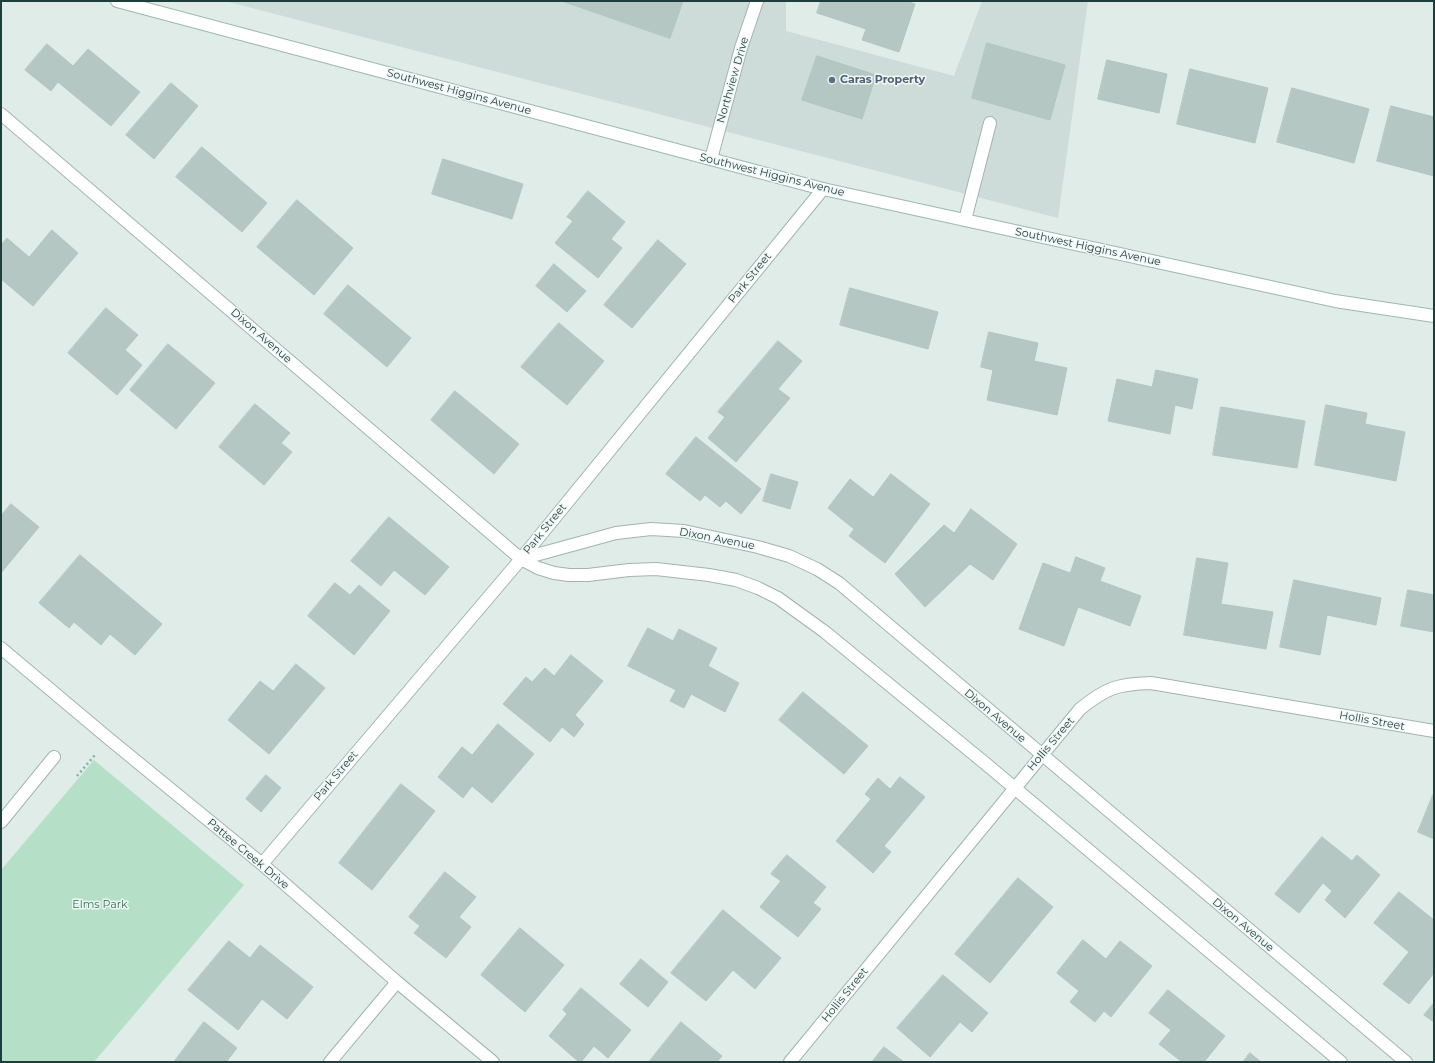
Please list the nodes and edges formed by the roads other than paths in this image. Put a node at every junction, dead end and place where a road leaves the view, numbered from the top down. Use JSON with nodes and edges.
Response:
{"nodes":[{"id":1,"x":117,"y":1,"type":"edge"},
{"id":2,"x":756,"y":1,"type":"edge"},
{"id":3,"x":1,"y":114,"type":"edge"},
{"id":4,"x":990,"y":123,"type":"dead end"},
{"id":5,"x":711,"y":159,"type":"junction"},
{"id":6,"x":823,"y":189,"type":"junction"},
{"id":7,"x":965,"y":220,"type":"junction"},
{"id":8,"x":1434,"y":316,"type":"edge"},
{"id":9,"x":521,"y":559,"type":"junction"},
{"id":10,"x":1,"y":648,"type":"edge"},
{"id":11,"x":1434,"y":731,"type":"edge"},
{"id":12,"x":1042,"y":755,"type":"junction"},
{"id":13,"x":54,"y":757,"type":"dead end"},
{"id":14,"x":1014,"y":788,"type":"junction"},
{"id":15,"x":1,"y":822,"type":"edge"},
{"id":16,"x":262,"y":864,"type":"junction"},
{"id":17,"x":397,"y":982,"type":"junction"},
{"id":18,"x":330,"y":1062,"type":"edge"},
{"id":19,"x":493,"y":1062,"type":"edge"},
{"id":20,"x":790,"y":1062,"type":"edge"},
{"id":21,"x":1341,"y":1062,"type":"edge"},
{"id":22,"x":1406,"y":1062,"type":"edge"}],
"edges":[{"from":1,"to":5,"type":"street","name":"Southwest Higgins Avenue"},
{"from":2,"to":5,"type":"street","name":"Northview Drive"},
{"from":3,"to":9,"type":"street","name":"Dixon Avenue"},
{"from":4,"to":7,"type":"street"},
{"from":5,"to":6,"type":"street","name":"Southwest Higgins Avenue"},
{"from":6,"to":7,"type":"street","name":"Southwest Higgins Avenue"},
{"from":6,"to":9,"type":"street","name":"Park Street"},
{"from":7,"to":8,"type":"street","name":"Southwest Higgins Avenue"},
{"from":9,"to":12,"type":"street","name":"Dixon Avenue"},
{"from":9,"to":14,"type":"street","name":"Dixon Avenue"},
{"from":9,"to":16,"type":"street","name":"Park Street"},
{"from":10,"to":16,"type":"street","name":"Pattee Creek Drive"},
{"from":11,"to":12,"type":"street","name":"Hollis Street"},
{"from":12,"to":14,"type":"street","name":"Hollis Street"},
{"from":12,"to":22,"type":"street","name":"Dixon Avenue"},
{"from":13,"to":15,"type":"street"},
{"from":14,"to":20,"type":"street","name":"Hollis Street"},
{"from":14,"to":21,"type":"street","name":"Dixon Avenue"},
{"from":16,"to":17,"type":"street","name":"Pattee Creek Drive"},
{"from":17,"to":18,"type":"street"},
{"from":17,"to":19,"type":"street","name":"Pattee Creek Drive"}]}
